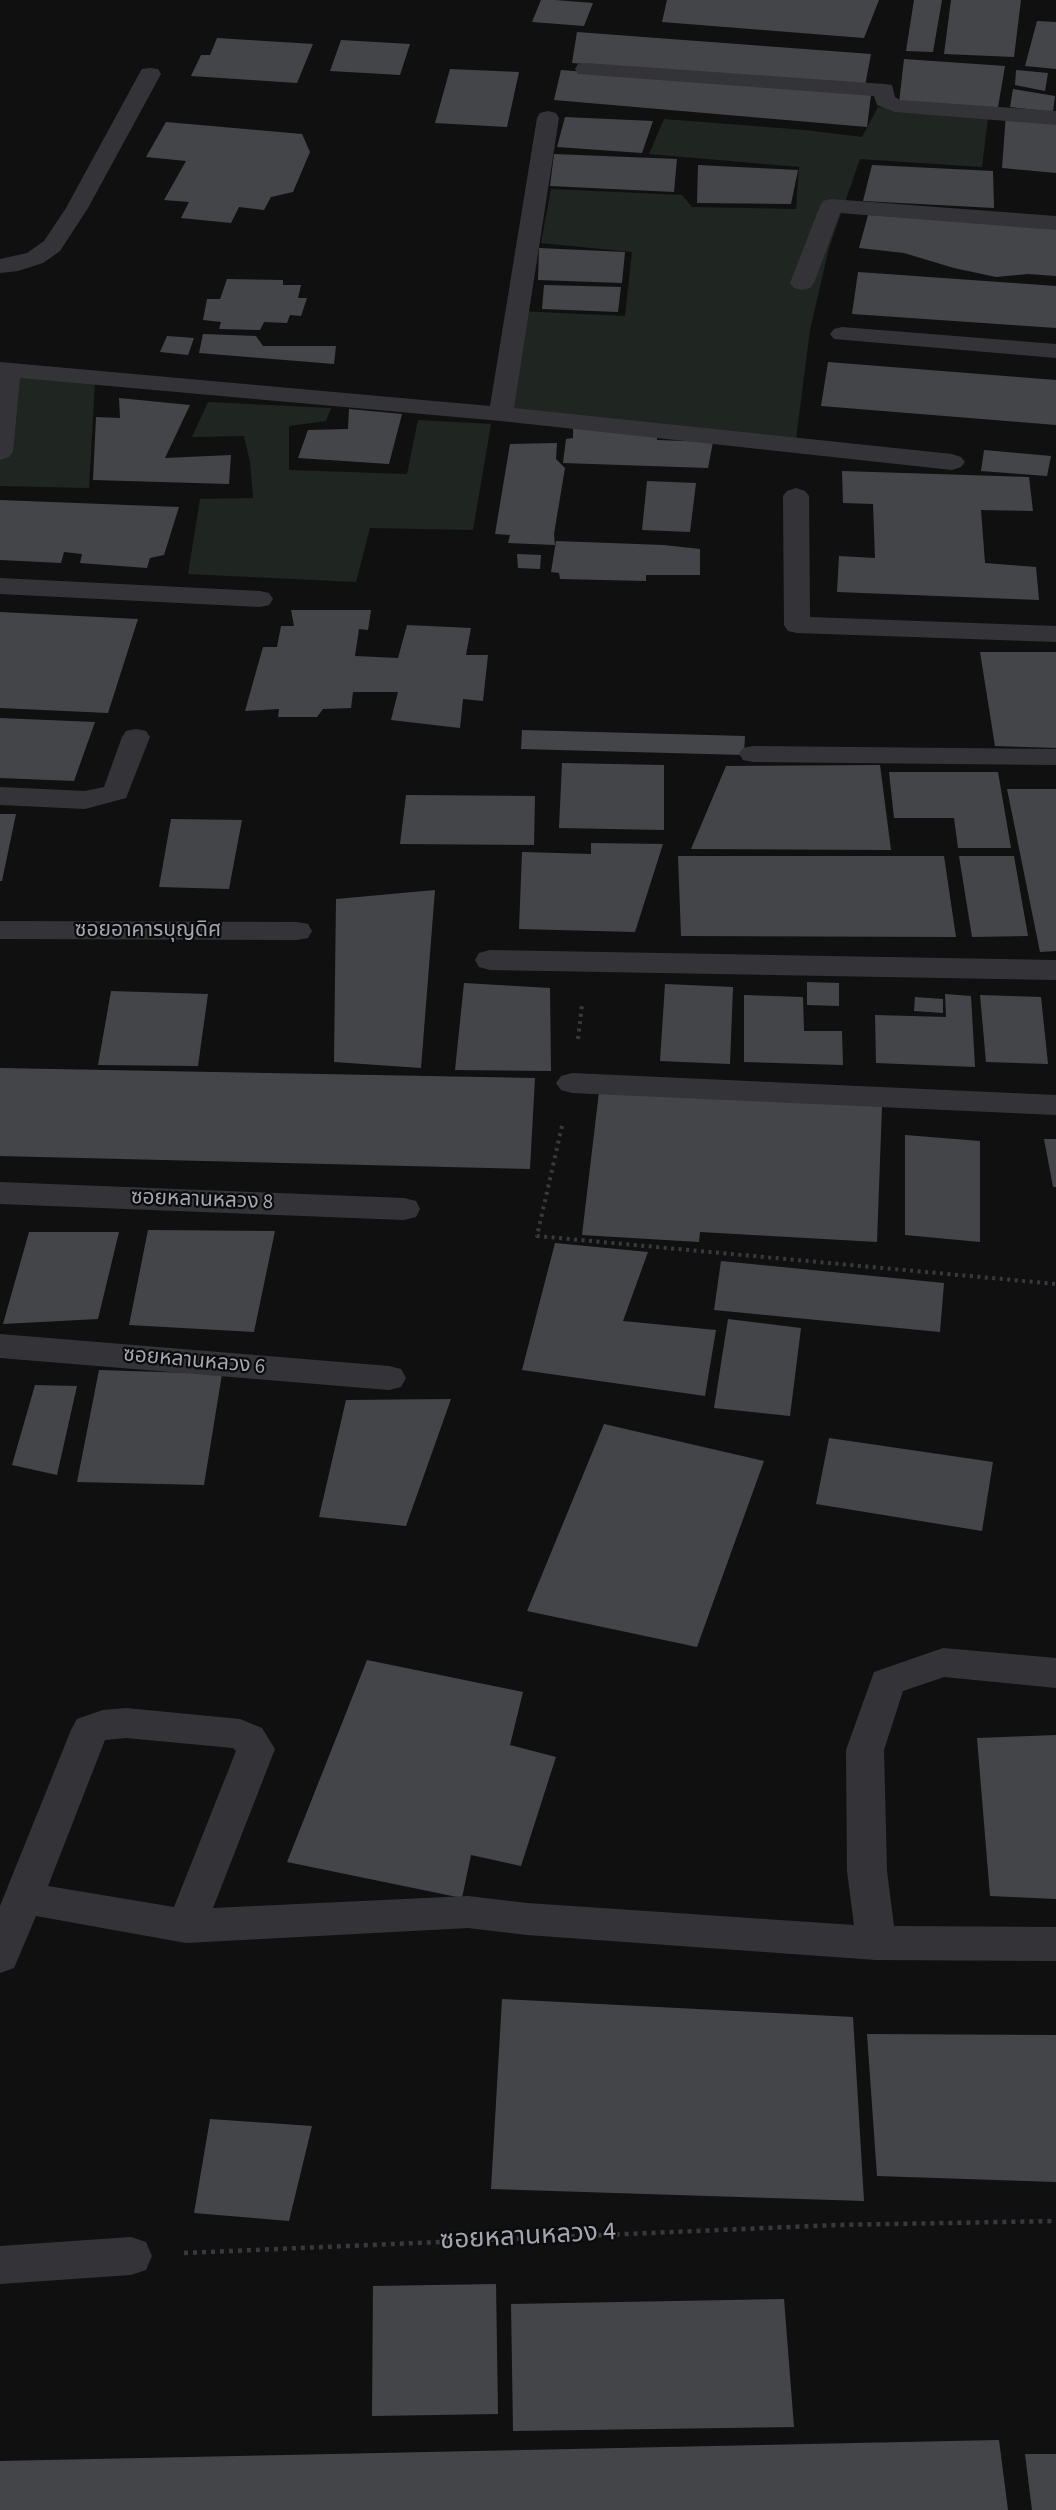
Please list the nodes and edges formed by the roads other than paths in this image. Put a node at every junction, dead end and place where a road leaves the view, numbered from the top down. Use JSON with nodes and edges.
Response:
{"nodes":[{"id":1,"x":586,"y":69,"type":"dead end"},
{"id":2,"x":150,"y":74,"type":"dead end"},
{"id":3,"x":548,"y":118,"type":"dead end"},
{"id":4,"x":1056,"y":118,"type":"edge"},
{"id":5,"x":1056,"y":223,"type":"edge"},
{"id":6,"x":0,"y":266,"type":"edge"},
{"id":7,"x":802,"y":283,"type":"dead end"},
{"id":8,"x":842,"y":334,"type":"dead end"},
{"id":9,"x":1056,"y":351,"type":"edge"},
{"id":10,"x":5,"y":369,"type":"edge"},
{"id":11,"x":501,"y":414,"type":"junction"},
{"id":12,"x":0,"y":452,"type":"edge"},
{"id":13,"x":952,"y":462,"type":"dead end"},
{"id":14,"x":796,"y":496,"type":"dead end"},
{"id":15,"x":0,"y":586,"type":"edge"},
{"id":16,"x":261,"y":599,"type":"dead end"},
{"id":17,"x":1056,"y":634,"type":"edge"},
{"id":18,"x":136,"y":737,"type":"dead end"},
{"id":19,"x":753,"y":754,"type":"dead end"},
{"id":20,"x":1056,"y":757,"type":"edge"},
{"id":21,"x":0,"y":796,"type":"edge"},
{"id":22,"x":0,"y":930,"type":"edge"},
{"id":23,"x":297,"y":931,"type":"dead end"},
{"id":24,"x":490,"y":960,"type":"dead end"},
{"id":25,"x":1056,"y":970,"type":"edge"},
{"id":26,"x":572,"y":1083,"type":"dead end"},
{"id":27,"x":1056,"y":1105,"type":"edge"},
{"id":28,"x":0,"y":1193,"type":"edge"},
{"id":29,"x":404,"y":1209,"type":"dead end"},
{"id":30,"x":0,"y":1346,"type":"edge"},
{"id":31,"x":389,"y":1378,"type":"dead end"},
{"id":32,"x":1056,"y":1673,"type":"edge"},
{"id":33,"x":23,"y":1898,"type":"junction"},
{"id":34,"x":186,"y":1926,"type":"junction"},
{"id":35,"x":876,"y":1943,"type":"junction"},
{"id":36,"x":1056,"y":1944,"type":"edge"},
{"id":37,"x":0,"y":1956,"type":"edge"},
{"id":38,"x":131,"y":2256,"type":"road end"},
{"id":39,"x":0,"y":2265,"type":"edge"}],
"edges":[{"from":1,"to":4,"type":"street"},
{"from":2,"to":6,"type":"street"},
{"from":3,"to":11,"type":"street"},
{"from":5,"to":7,"type":"street"},
{"from":8,"to":9,"type":"street"},
{"from":10,"to":11,"type":"street"},
{"from":10,"to":12,"type":"street"},
{"from":11,"to":13,"type":"street"},
{"from":14,"to":17,"type":"street"},
{"from":15,"to":16,"type":"street"},
{"from":18,"to":21,"type":"street"},
{"from":19,"to":20,"type":"street"},
{"from":22,"to":23,"type":"street","name":"ซอยอาคารบุญดิศ"},
{"from":24,"to":25,"type":"street"},
{"from":26,"to":27,"type":"street"},
{"from":28,"to":29,"type":"street","name":"ซอยหลานหลวง 8"},
{"from":30,"to":31,"type":"street","name":"ซอยหลานหลวง 6"},
{"from":32,"to":35,"type":"street"},
{"from":33,"to":34,"type":"street"},
{"from":33,"to":34,"type":"street"},
{"from":33,"to":37,"type":"street"},
{"from":34,"to":35,"type":"street"},
{"from":35,"to":36,"type":"street"},
{"from":38,"to":39,"type":"street"}]}
